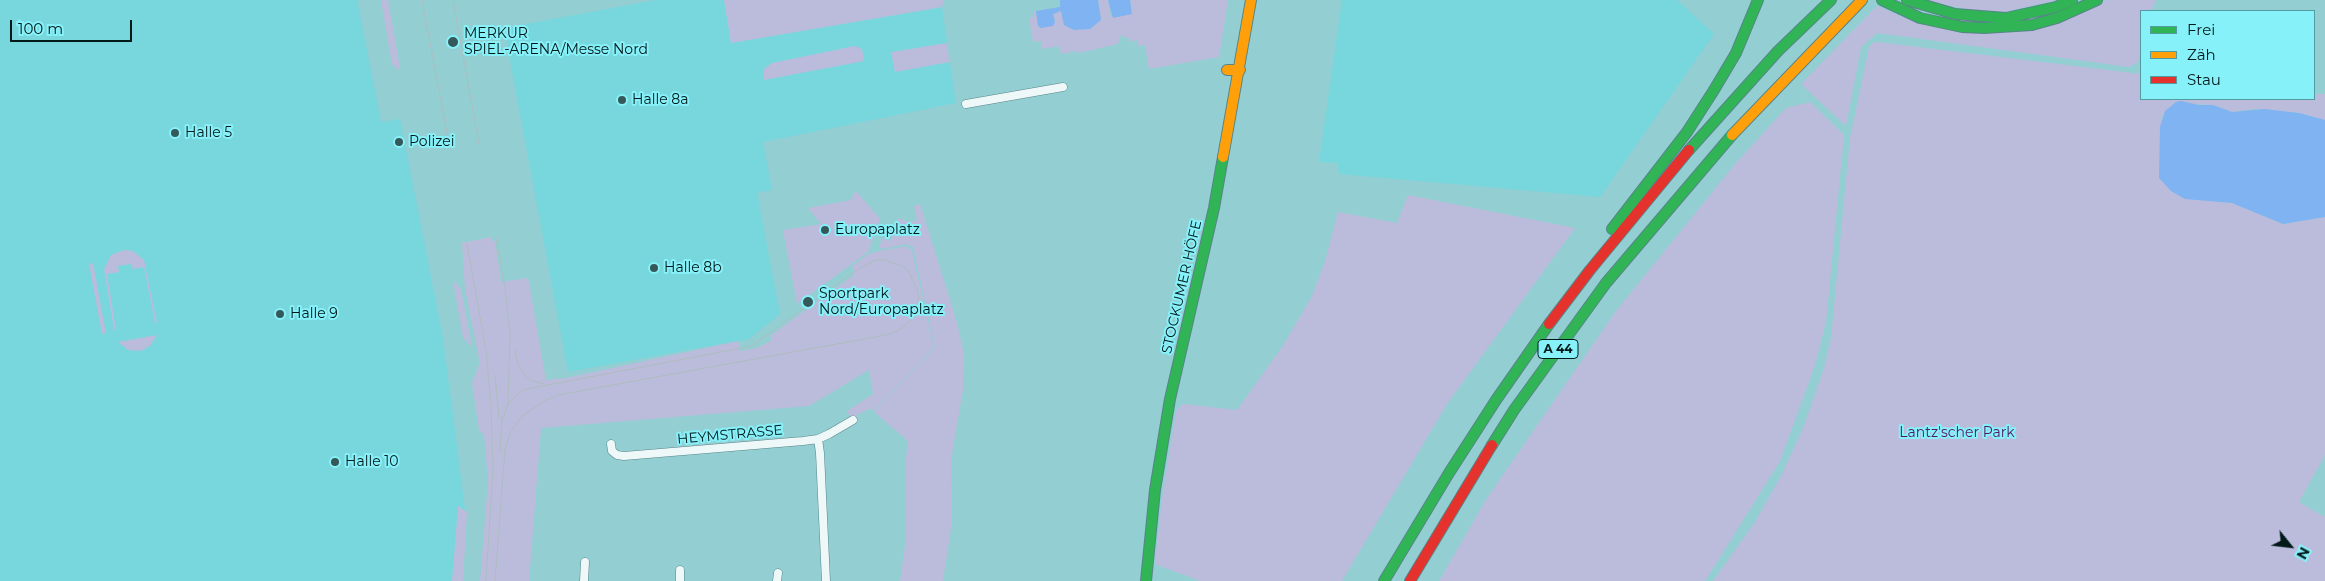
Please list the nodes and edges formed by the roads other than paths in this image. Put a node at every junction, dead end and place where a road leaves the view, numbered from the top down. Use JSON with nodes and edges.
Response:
{"nodes":[{"id":1,"x":1251,"y":0,"type":"edge"},
{"id":2,"x":1758,"y":0,"type":"edge"},
{"id":3,"x":1831,"y":0,"type":"edge"},
{"id":4,"x":1862,"y":0,"type":"edge"},
{"id":5,"x":1882,"y":0,"type":"edge"},
{"id":6,"x":1907,"y":0,"type":"edge"},
{"id":7,"x":2072,"y":0,"type":"edge"},
{"id":8,"x":2097,"y":0,"type":"edge"},
{"id":9,"x":1227,"y":70,"type":"dead end"},
{"id":10,"x":1240,"y":70,"type":"junction"},
{"id":11,"x":1063,"y":88,"type":"dead end"},
{"id":12,"x":966,"y":104,"type":"dead end"},
{"id":13,"x":1590,"y":270,"type":"junction"},
{"id":14,"x":853,"y":420,"type":"dead end"},
{"id":15,"x":818,"y":439,"type":"junction"},
{"id":16,"x":611,"y":444,"type":"dead end"},
{"id":17,"x":585,"y":562,"type":"dead end"},
{"id":18,"x":826,"y":564,"type":"junction"},
{"id":19,"x":836,"y":565,"type":"dead end"},
{"id":20,"x":680,"y":570,"type":"dead end"},
{"id":21,"x":584,"y":581,"type":"edge"},
{"id":22,"x":680,"y":581,"type":"edge"},
{"id":23,"x":826,"y":581,"type":"edge"},
{"id":24,"x":1146,"y":581,"type":"edge"},
{"id":25,"x":1384,"y":581,"type":"edge"},
{"id":26,"x":1410,"y":581,"type":"edge"}],
"edges":[{"from":1,"to":10,"type":"main road","name":"STOCKUMER HÖFE"},
{"from":2,"to":13,"type":"main road"},
{"from":3,"to":13,"type":"main road","number":"A 44"},
{"from":4,"to":26,"type":"main road","number":"A 44"},
{"from":5,"to":8,"type":"main road"},
{"from":6,"to":7,"type":"main road"},
{"from":9,"to":10,"type":"main road"},
{"from":10,"to":24,"type":"main road","name":"STOCKUMER HÖFE"},
{"from":11,"to":12,"type":"street"},
{"from":13,"to":25,"type":"main road","number":"A 44"},
{"from":14,"to":15,"type":"street","name":"HEYMSTRASSE"},
{"from":15,"to":16,"type":"street","name":"HEYMSTRASSE"},
{"from":15,"to":18,"type":"street"},
{"from":17,"to":21,"type":"street"},
{"from":18,"to":19,"type":"street"},
{"from":18,"to":23,"type":"street"},
{"from":20,"to":22,"type":"street"}]}
